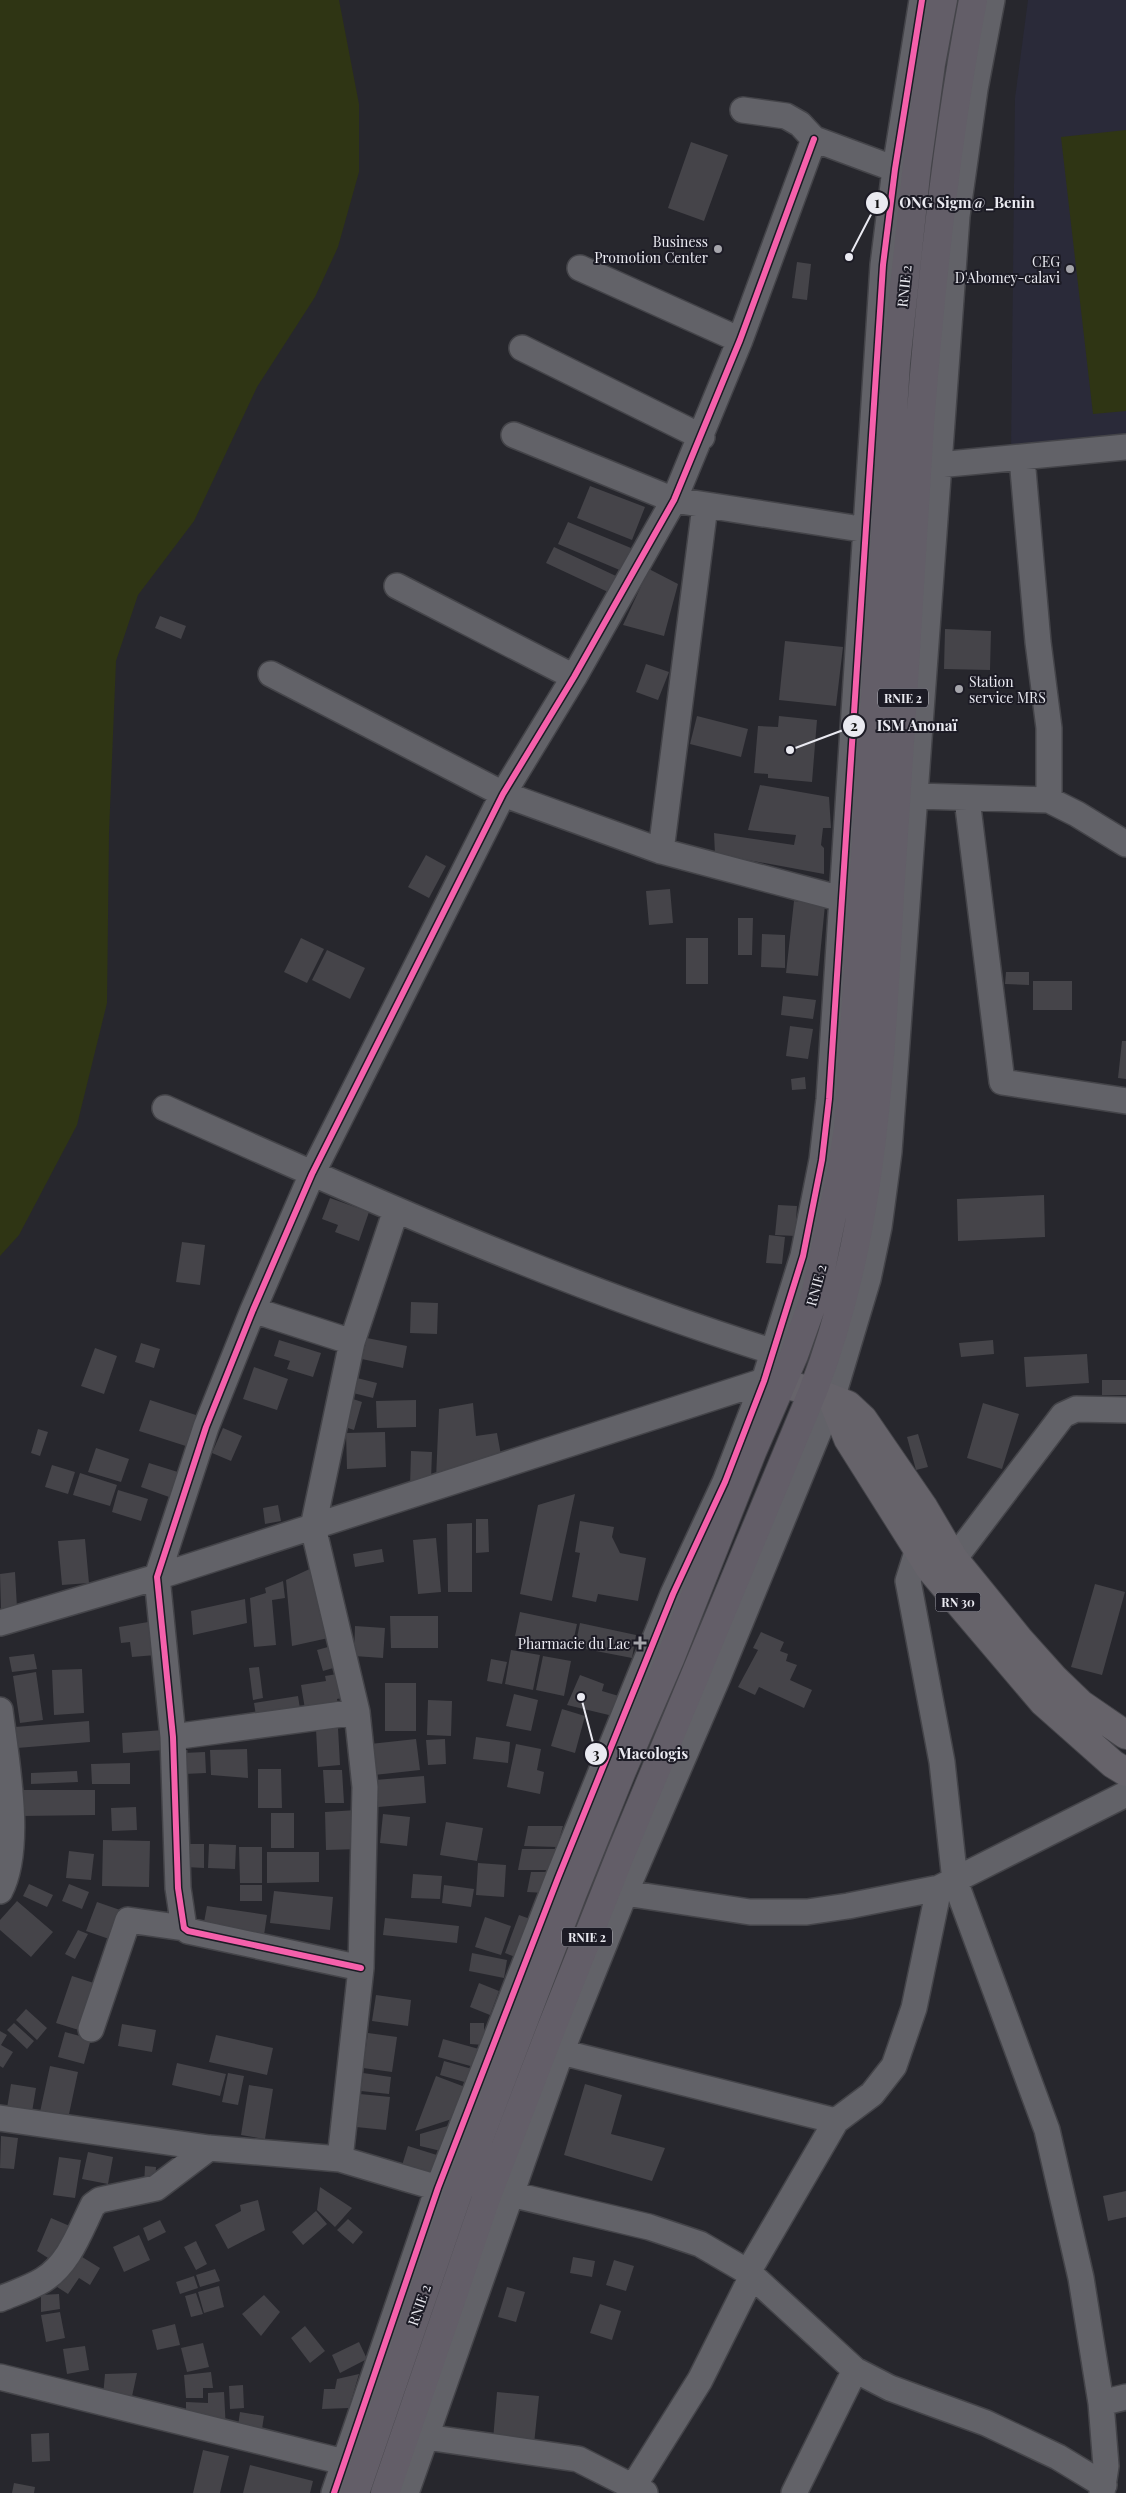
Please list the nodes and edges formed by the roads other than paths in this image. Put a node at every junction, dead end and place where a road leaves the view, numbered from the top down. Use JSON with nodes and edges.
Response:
{"nodes":[{"id":1,"x":922,"y":0,"type":"edge"},
{"id":2,"x":943,"y":0,"type":"edge"},
{"id":3,"x":973,"y":0,"type":"edge"},
{"id":4,"x":992,"y":0,"type":"edge"},
{"id":5,"x":743,"y":110,"type":"dead end"},
{"id":6,"x":814,"y":139,"type":"junction"},
{"id":7,"x":895,"y":169,"type":"junction"},
{"id":8,"x":580,"y":268,"type":"dead end"},
{"id":9,"x":740,"y":340,"type":"junction"},
{"id":10,"x":522,"y":348,"type":"dead end"},
{"id":11,"x":514,"y":435,"type":"dead end"},
{"id":12,"x":702,"y":437,"type":"junction"},
{"id":13,"x":1126,"y":447,"type":"edge"},
{"id":14,"x":1022,"y":458,"type":"junction"},
{"id":15,"x":938,"y":465,"type":"junction"},
{"id":16,"x":674,"y":500,"type":"junction"},
{"id":17,"x":705,"y":506,"type":"junction"},
{"id":18,"x":867,"y":530,"type":"junction"},
{"id":19,"x":398,"y":586,"type":"dead end"},
{"id":20,"x":271,"y":674,"type":"dead end"},
{"id":21,"x":574,"y":677,"type":"junction"},
{"id":22,"x":503,"y":794,"type":"junction"},
{"id":23,"x":916,"y":796,"type":"junction"},
{"id":24,"x":967,"y":798,"type":"junction"},
{"id":25,"x":1048,"y":800,"type":"junction"},
{"id":26,"x":1126,"y":844,"type":"edge"},
{"id":27,"x":661,"y":851,"type":"junction"},
{"id":28,"x":842,"y":899,"type":"junction"},
{"id":29,"x":1126,"y":1101,"type":"edge"},
{"id":30,"x":165,"y":1108,"type":"dead end"},
{"id":31,"x":312,"y":1174,"type":"junction"},
{"id":32,"x":396,"y":1210,"type":"junction"},
{"id":33,"x":253,"y":1310,"type":"junction"},
{"id":34,"x":352,"y":1342,"type":"junction"},
{"id":35,"x":774,"y":1352,"type":"junction"},
{"id":36,"x":773,"y":1383,"type":"junction"},
{"id":37,"x":823,"y":1395,"type":"junction"},
{"id":38,"x":1126,"y":1410,"type":"edge"},
{"id":39,"x":313,"y":1527,"type":"junction"},
{"id":40,"x":918,"y":1549,"type":"junction"},
{"id":41,"x":954,"y":1559,"type":"junction"},
{"id":42,"x":157,"y":1577,"type":"junction"},
{"id":43,"x":0,"y":1623,"type":"edge"},
{"id":44,"x":0,"y":1710,"type":"edge"},
{"id":45,"x":356,"y":1712,"type":"junction"},
{"id":46,"x":1126,"y":1735,"type":"edge"},
{"id":47,"x":173,"y":1737,"type":"junction"},
{"id":48,"x":1126,"y":1772,"type":"edge"},
{"id":49,"x":4,"y":1780,"type":"edge"},
{"id":50,"x":1126,"y":1794,"type":"edge"},
{"id":51,"x":947,"y":1884,"type":"junction"},
{"id":52,"x":0,"y":1891,"type":"edge"},
{"id":53,"x":625,"y":1893,"type":"junction"},
{"id":54,"x":184,"y":1928,"type":"junction"},
{"id":55,"x":361,"y":1968,"type":"junction"},
{"id":56,"x":91,"y":2029,"type":"dead end"},
{"id":57,"x":562,"y":2052,"type":"junction"},
{"id":58,"x":0,"y":2118,"type":"edge"},
{"id":59,"x":836,"y":2121,"type":"junction"},
{"id":60,"x":209,"y":2148,"type":"junction"},
{"id":61,"x":340,"y":2159,"type":"junction"},
{"id":62,"x":438,"y":2188,"type":"junction"},
{"id":63,"x":510,"y":2194,"type":"junction"},
{"id":64,"x":750,"y":2274,"type":"junction"},
{"id":65,"x":0,"y":2299,"type":"edge"},
{"id":66,"x":855,"y":2370,"type":"junction"},
{"id":67,"x":0,"y":2377,"type":"edge"},
{"id":68,"x":1126,"y":2397,"type":"edge"},
{"id":69,"x":1101,"y":2404,"type":"junction"},
{"id":70,"x":426,"y":2436,"type":"junction"},
{"id":71,"x":344,"y":2462,"type":"junction"},
{"id":72,"x":1103,"y":2489,"type":"edge"},
{"id":73,"x":639,"y":2490,"type":"edge"},
{"id":74,"x":334,"y":2493,"type":"edge"},
{"id":75,"x":355,"y":2493,"type":"edge"},
{"id":76,"x":386,"y":2493,"type":"edge"},
{"id":77,"x":406,"y":2493,"type":"edge"},
{"id":78,"x":794,"y":2493,"type":"edge"}],
"edges":[{"from":1,"to":7,"type":"street"},
{"from":2,"to":36,"type":"highway","name":"RNIE 2","number":"RNIE 2"},
{"from":3,"to":37,"type":"highway","name":"RNIE 2","number":"RNIE 2"},
{"from":4,"to":15,"type":"street"},
{"from":5,"to":6,"type":"street"},
{"from":6,"to":7,"type":"street"},
{"from":6,"to":9,"type":"street"},
{"from":7,"to":18,"type":"street"},
{"from":8,"to":9,"type":"street"},
{"from":9,"to":12,"type":"street"},
{"from":10,"to":12,"type":"street"},
{"from":11,"to":16,"type":"street"},
{"from":12,"to":16,"type":"street"},
{"from":13,"to":14,"type":"street"},
{"from":14,"to":15,"type":"street"},
{"from":14,"to":25,"type":"street"},
{"from":15,"to":23,"type":"street"},
{"from":16,"to":17,"type":"street"},
{"from":16,"to":21,"type":"street"},
{"from":17,"to":18,"type":"street"},
{"from":17,"to":27,"type":"street"},
{"from":18,"to":28,"type":"street"},
{"from":19,"to":21,"type":"street"},
{"from":20,"to":22,"type":"street"},
{"from":21,"to":22,"type":"street"},
{"from":22,"to":27,"type":"street"},
{"from":22,"to":31,"type":"street"},
{"from":23,"to":24,"type":"street"},
{"from":23,"to":37,"type":"street"},
{"from":24,"to":25,"type":"street"},
{"from":24,"to":29,"type":"street"},
{"from":25,"to":26,"type":"street"},
{"from":27,"to":28,"type":"street"},
{"from":28,"to":35,"type":"street"},
{"from":30,"to":31,"type":"street"},
{"from":31,"to":32,"type":"street"},
{"from":31,"to":33,"type":"street"},
{"from":32,"to":34,"type":"street"},
{"from":32,"to":35,"type":"street"},
{"from":33,"to":34,"type":"street"},
{"from":33,"to":42,"type":"street"},
{"from":34,"to":39,"type":"street"},
{"from":35,"to":36,"type":"street"},
{"from":36,"to":37,"type":"main road"},
{"from":36,"to":39,"type":"street"},
{"from":36,"to":62,"type":"street"},
{"from":36,"to":75,"type":"highway","name":"RNIE 2","number":"RNIE 2"},
{"from":37,"to":40,"type":"main road","name":"RN 30","number":"RN 30"},
{"from":37,"to":41,"type":"main road","number":"RN 30"},
{"from":37,"to":53,"type":"street"},
{"from":37,"to":76,"type":"highway","name":"RNIE 2","number":"RNIE 2"},
{"from":38,"to":41,"type":"street"},
{"from":39,"to":42,"type":"street"},
{"from":39,"to":45,"type":"street"},
{"from":40,"to":48,"type":"main road","name":"RN 30","number":"RN 30"},
{"from":40,"to":51,"type":"street"},
{"from":41,"to":46,"type":"main road","number":"RN 30"},
{"from":42,"to":43,"type":"street"},
{"from":42,"to":47,"type":"street"},
{"from":44,"to":49,"type":"street"},
{"from":45,"to":47,"type":"street"},
{"from":45,"to":55,"type":"street"},
{"from":47,"to":54,"type":"street"},
{"from":49,"to":52,"type":"street"},
{"from":50,"to":51,"type":"street"},
{"from":51,"to":53,"type":"street"},
{"from":51,"to":59,"type":"street"},
{"from":51,"to":69,"type":"street"},
{"from":53,"to":57,"type":"street"},
{"from":54,"to":55,"type":"street"},
{"from":54,"to":56,"type":"street"},
{"from":55,"to":61,"type":"street"},
{"from":57,"to":59,"type":"street"},
{"from":57,"to":63,"type":"street"},
{"from":58,"to":60,"type":"street"},
{"from":59,"to":64,"type":"street"},
{"from":60,"to":61,"type":"street"},
{"from":60,"to":65,"type":"street"},
{"from":61,"to":62,"type":"street"},
{"from":62,"to":71,"type":"street"},
{"from":63,"to":64,"type":"street"},
{"from":63,"to":70,"type":"street"},
{"from":64,"to":66,"type":"street"},
{"from":64,"to":73,"type":"street"},
{"from":66,"to":72,"type":"street"},
{"from":66,"to":78,"type":"street"},
{"from":67,"to":71,"type":"street"},
{"from":68,"to":69,"type":"street"},
{"from":69,"to":72,"type":"street"},
{"from":70,"to":73,"type":"street"},
{"from":70,"to":77,"type":"street"},
{"from":71,"to":74,"type":"street"}]}
